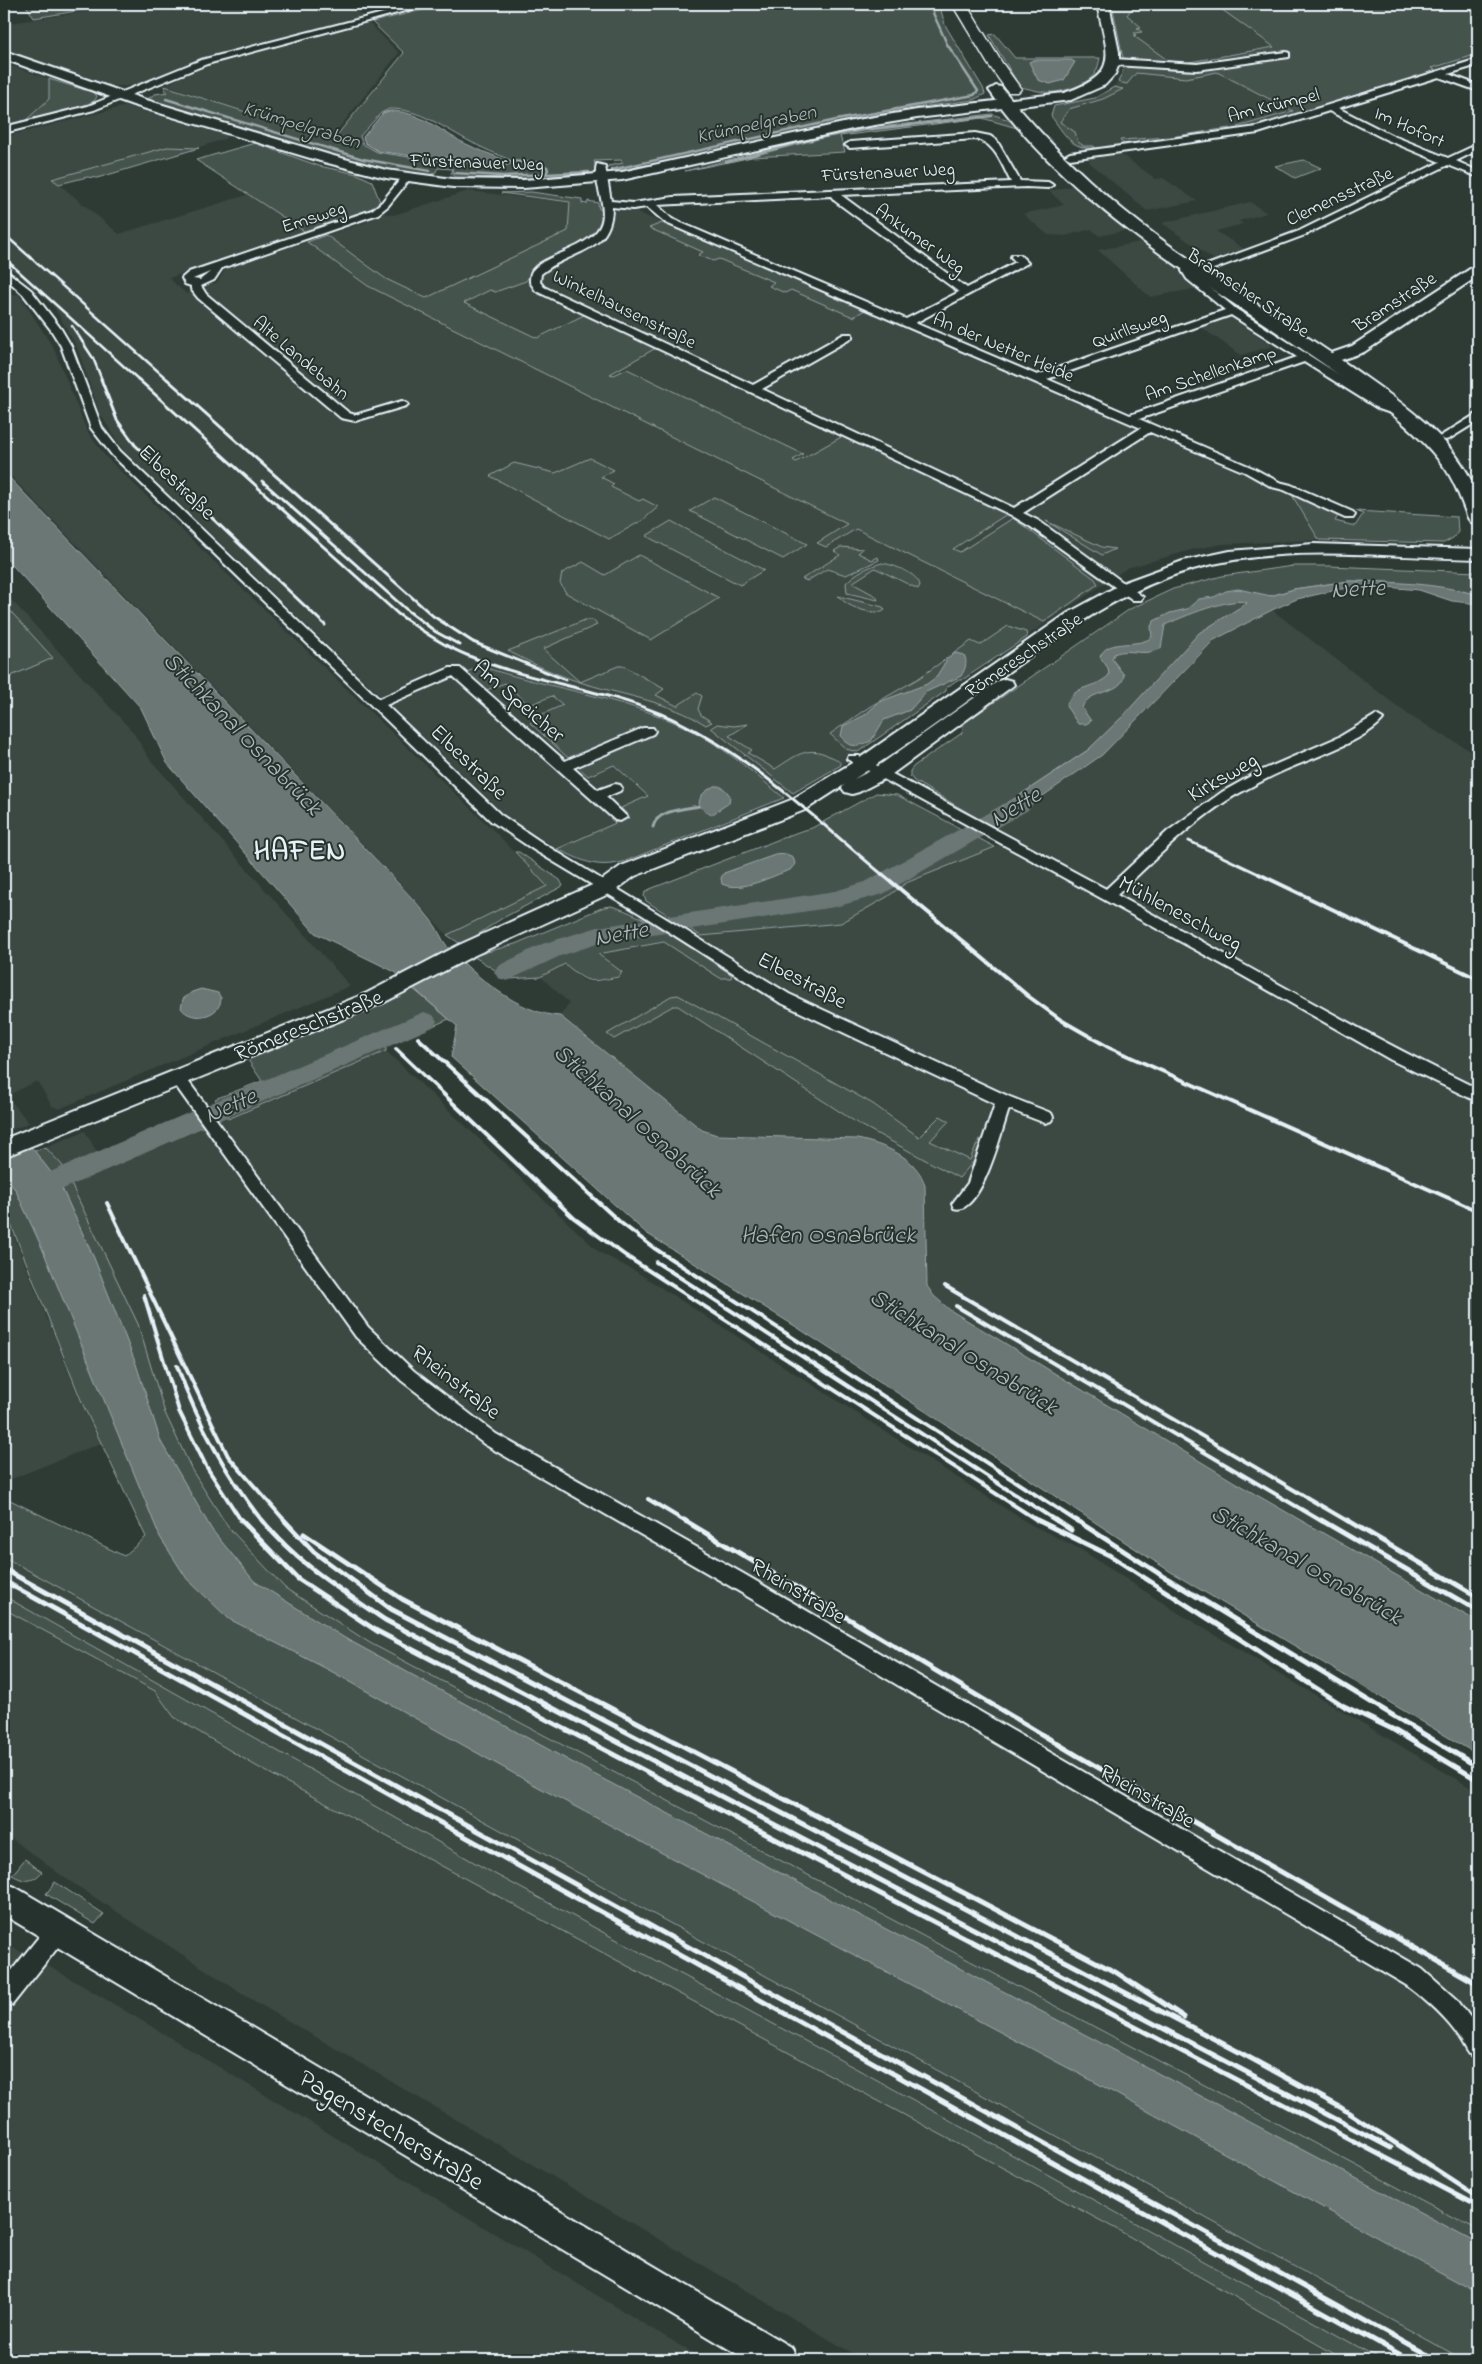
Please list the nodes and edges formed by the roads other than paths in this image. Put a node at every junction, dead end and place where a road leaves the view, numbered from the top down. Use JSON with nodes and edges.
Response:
{"nodes":[{"id":1,"x":427,"y":4,"type":"edge"},
{"id":2,"x":946,"y":4,"type":"edge"},
{"id":3,"x":959,"y":4,"type":"edge"},
{"id":4,"x":1103,"y":4,"type":"edge"},
{"id":5,"x":4,"y":55,"type":"edge"},
{"id":6,"x":1286,"y":55,"type":"dead end"},
{"id":7,"x":1114,"y":62,"type":"junction"},
{"id":8,"x":1478,"y":62,"type":"edge"},
{"id":9,"x":1439,"y":74,"type":"junction"},
{"id":10,"x":1478,"y":88,"type":"edge"},
{"id":11,"x":1013,"y":89,"type":"joint"},
{"id":12,"x":996,"y":90,"type":"joint"},
{"id":13,"x":122,"y":97,"type":"junction"},
{"id":14,"x":1023,"y":102,"type":"junction"},
{"id":15,"x":1007,"y":104,"type":"junction"},
{"id":16,"x":1330,"y":108,"type":"junction"},
{"id":17,"x":4,"y":130,"type":"edge"},
{"id":18,"x":850,"y":145,"type":"dead end"},
{"id":19,"x":1478,"y":148,"type":"edge"},
{"id":20,"x":1070,"y":156,"type":"junction"},
{"id":21,"x":1448,"y":162,"type":"junction"},
{"id":22,"x":601,"y":172,"type":"junction"},
{"id":23,"x":1478,"y":174,"type":"edge"},
{"id":24,"x":406,"y":178,"type":"junction"},
{"id":25,"x":1017,"y":184,"type":"junction"},
{"id":26,"x":1048,"y":185,"type":"dead end"},
{"id":27,"x":834,"y":192,"type":"junction"},
{"id":28,"x":649,"y":203,"type":"junction"},
{"id":29,"x":607,"y":204,"type":"junction"},
{"id":30,"x":1016,"y":257,"type":"dead end"},
{"id":31,"x":1188,"y":266,"type":"junction"},
{"id":32,"x":1211,"y":267,"type":"junction"},
{"id":33,"x":1478,"y":270,"type":"edge"},
{"id":34,"x":4,"y":272,"type":"edge"},
{"id":35,"x":196,"y":284,"type":"joint"},
{"id":36,"x":966,"y":292,"type":"junction"},
{"id":37,"x":1232,"y":311,"type":"junction"},
{"id":38,"x":905,"y":324,"type":"junction"},
{"id":39,"x":848,"y":336,"type":"dead end"},
{"id":40,"x":1336,"y":357,"type":"junction"},
{"id":41,"x":1304,"y":358,"type":"junction"},
{"id":42,"x":1038,"y":380,"type":"junction"},
{"id":43,"x":753,"y":390,"type":"junction"},
{"id":44,"x":402,"y":404,"type":"dead end"},
{"id":45,"x":1406,"y":415,"type":"junction"},
{"id":46,"x":1478,"y":416,"type":"edge"},
{"id":47,"x":1128,"y":420,"type":"junction"},
{"id":48,"x":1148,"y":428,"type":"junction"},
{"id":49,"x":1445,"y":437,"type":"junction"},
{"id":50,"x":1478,"y":477,"type":"edge"},
{"id":51,"x":1015,"y":513,"type":"junction"},
{"id":52,"x":1350,"y":515,"type":"dead end"},
{"id":53,"x":1478,"y":518,"type":"edge"},
{"id":54,"x":1478,"y":554,"type":"edge"},
{"id":55,"x":1478,"y":565,"type":"edge"},
{"id":56,"x":1132,"y":592,"type":"junction"},
{"id":57,"x":378,"y":704,"type":"junction"},
{"id":58,"x":1376,"y":719,"type":"dead end"},
{"id":59,"x":648,"y":731,"type":"dead end"},
{"id":60,"x":866,"y":765,"type":"junction"},
{"id":61,"x":564,"y":767,"type":"junction"},
{"id":62,"x":615,"y":788,"type":"dead end"},
{"id":63,"x":596,"y":796,"type":"junction"},
{"id":64,"x":620,"y":818,"type":"dead end"},
{"id":65,"x":606,"y":887,"type":"junction"},
{"id":66,"x":1108,"y":896,"type":"junction"},
{"id":67,"x":178,"y":1078,"type":"junction"},
{"id":68,"x":1478,"y":1096,"type":"edge"},
{"id":69,"x":1004,"y":1101,"type":"junction"},
{"id":70,"x":1045,"y":1118,"type":"dead end"},
{"id":71,"x":4,"y":1148,"type":"edge"},
{"id":72,"x":960,"y":1204,"type":"dead end"},
{"id":73,"x":4,"y":1898,"type":"edge"},
{"id":74,"x":58,"y":1930,"type":"junction"},
{"id":75,"x":4,"y":1997,"type":"edge"},
{"id":76,"x":1478,"y":2049,"type":"edge"},
{"id":77,"x":780,"y":2360,"type":"edge"}],
"edges":[{"from":1,"to":13,"type":"street"},
{"from":2,"to":12,"type":"highway"},
{"from":3,"to":11,"type":"highway"},
{"from":4,"to":7,"type":"main road"},
{"from":5,"to":13,"type":"main road","name":"Fürstenauer Weg"},
{"from":6,"to":7,"type":"street"},
{"from":7,"to":14,"type":"main road","name":"Fürstenauer Weg"},
{"from":8,"to":9,"type":"street","name":"Am Krümpel"},
{"from":9,"to":10,"type":"street"},
{"from":9,"to":16,"type":"street","name":"Am Krümpel"},
{"from":11,"to":14,"type":"main road","name":"Bramscher Straße"},
{"from":12,"to":15,"type":"main road","name":"Bramscher Straße"},
{"from":13,"to":17,"type":"street"},
{"from":13,"to":24,"type":"main road","name":"Fürstenauer Weg"},
{"from":14,"to":15,"type":"main road","name":"Fürstenauer Weg"},
{"from":14,"to":20,"type":"main road","name":"Bramscher Straße"},
{"from":15,"to":22,"type":"main road","name":"Fürstenauer Weg"},
{"from":15,"to":31,"type":"main road","name":"Bramscher Straße"},
{"from":16,"to":20,"type":"street","name":"Am Krümpel"},
{"from":16,"to":21,"type":"street","name":"Im Hofort"},
{"from":18,"to":25,"type":"street"},
{"from":19,"to":21,"type":"street","name":"Clemensstraße"},
{"from":20,"to":32,"type":"main road","name":"Bramscher Straße"},
{"from":21,"to":23,"type":"street","name":"Im Hofort"},
{"from":21,"to":32,"type":"street","name":"Clemensstraße"},
{"from":22,"to":24,"type":"main road","name":"Fürstenauer Weg"},
{"from":22,"to":29,"type":"street"},
{"from":24,"to":35,"type":"street","name":"Emsweg"},
{"from":25,"to":26,"type":"street","name":"Fürstenauer Weg"},
{"from":25,"to":27,"type":"street","name":"Fürstenauer Weg"},
{"from":27,"to":28,"type":"street","name":"Fürstenauer Weg"},
{"from":27,"to":36,"type":"street","name":"Ankumer Weg"},
{"from":28,"to":29,"type":"street","name":"Fürstenauer Weg"},
{"from":28,"to":38,"type":"street","name":"An der Netter Heide"},
{"from":29,"to":43,"type":"street","name":"Winkelhausenstraße"},
{"from":30,"to":36,"type":"street","name":"Ankumer Weg"},
{"from":31,"to":37,"type":"street","name":"Bramscher Straße"},
{"from":31,"to":40,"type":"main road","name":"Bramscher Straße"},
{"from":32,"to":40,"type":"main road","name":"Bramscher Straße"},
{"from":33,"to":40,"type":"main road","name":"Bramstraße"},
{"from":34,"to":57,"type":"street","name":"Elbestraße"},
{"from":35,"to":44,"type":"street","name":"Alte Landebahn"},
{"from":36,"to":38,"type":"street","name":"Ankumer Weg"},
{"from":37,"to":41,"type":"street","name":"Bramscher Straße"},
{"from":37,"to":42,"type":"street","name":"Quirllsweg"},
{"from":38,"to":42,"type":"street","name":"An der Netter Heide"},
{"from":39,"to":43,"type":"street"},
{"from":40,"to":45,"type":"main road","name":"Bramscher Straße"},
{"from":40,"to":49,"type":"main road","name":"Bramscher Straße"},
{"from":41,"to":45,"type":"street","name":"Bramscher Straße"},
{"from":41,"to":47,"type":"street","name":"Am Schellenkamp"},
{"from":42,"to":47,"type":"street","name":"An der Netter Heide"},
{"from":43,"to":51,"type":"street","name":"Winkelhausenstraße"},
{"from":45,"to":53,"type":"main road","name":"Bramscher Straße"},
{"from":46,"to":49,"type":"street"},
{"from":47,"to":48,"type":"street","name":"An der Netter Heide"},
{"from":48,"to":51,"type":"street"},
{"from":48,"to":52,"type":"street","name":"An der Netter Heide"},
{"from":49,"to":50,"type":"main road","name":"Bramscher Straße"},
{"from":51,"to":56,"type":"street","name":"Winkelhausenstraße"},
{"from":54,"to":56,"type":"main road","name":"Römereschstraße"},
{"from":55,"to":56,"type":"main road","name":"Römereschstraße"},
{"from":56,"to":60,"type":"main road","name":"Römereschstraße"},
{"from":57,"to":61,"type":"street","name":"Am Speicher"},
{"from":57,"to":65,"type":"street","name":"Elbestraße"},
{"from":58,"to":66,"type":"street","name":"Kirksweg"},
{"from":59,"to":61,"type":"street"},
{"from":60,"to":65,"type":"main road","name":"Römereschstraße"},
{"from":60,"to":66,"type":"street","name":"Mühleneschweg"},
{"from":61,"to":63,"type":"street","name":"Am Speicher"},
{"from":62,"to":63,"type":"street"},
{"from":63,"to":64,"type":"street","name":"Am Speicher"},
{"from":65,"to":67,"type":"main road","name":"Römereschstraße"},
{"from":65,"to":69,"type":"street","name":"Elbestraße"},
{"from":66,"to":68,"type":"street","name":"Mühleneschweg"},
{"from":67,"to":71,"type":"main road","name":"Römereschstraße"},
{"from":67,"to":76,"type":"street","name":"Rheinstraße"},
{"from":69,"to":70,"type":"street","name":"Elbestraße"},
{"from":69,"to":72,"type":"street"},
{"from":73,"to":74,"type":"main road","name":"Pagenstecherstraße"},
{"from":74,"to":75,"type":"street"},
{"from":74,"to":77,"type":"main road","name":"Pagenstecherstraße"}]}
